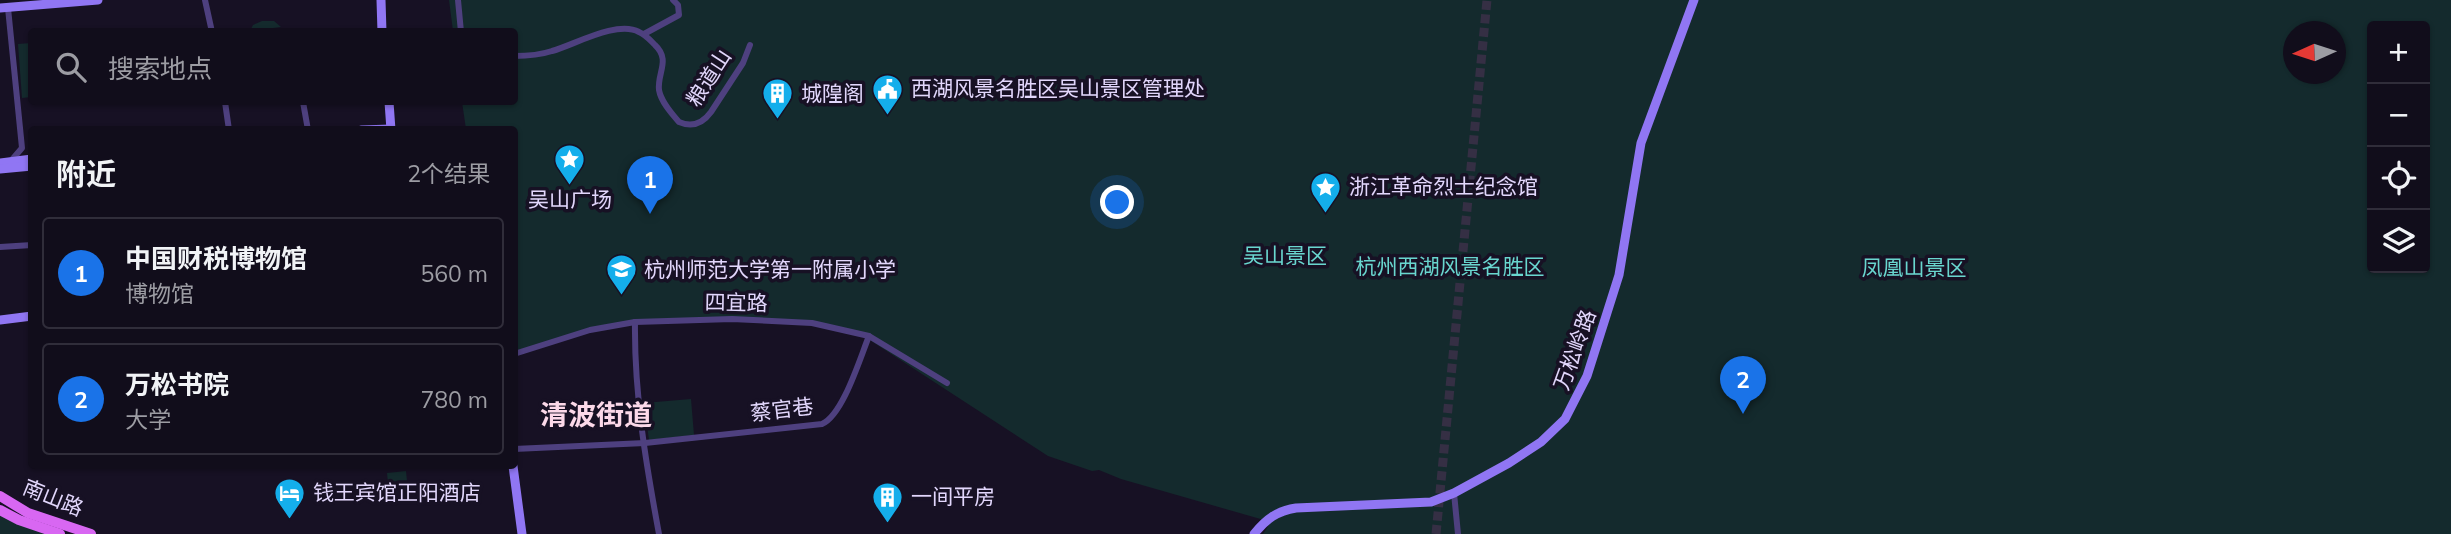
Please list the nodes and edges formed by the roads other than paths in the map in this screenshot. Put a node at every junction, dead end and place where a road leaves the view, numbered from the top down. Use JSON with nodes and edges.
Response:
{"nodes":[{"id":1,"x":98,"y":0,"type":"edge"},
{"id":2,"x":205,"y":0,"type":"edge"},
{"id":3,"x":381,"y":0,"type":"edge"},
{"id":4,"x":458,"y":0,"type":"edge"},
{"id":5,"x":673,"y":0,"type":"edge"},
{"id":6,"x":1693,"y":0,"type":"edge"},
{"id":7,"x":4,"y":8,"type":"edge"},
{"id":8,"x":211,"y":28,"type":"edge"},
{"id":9,"x":382,"y":28,"type":"edge"},
{"id":10,"x":461,"y":28,"type":"edge"},
{"id":11,"x":644,"y":34,"type":"junction"},
{"id":12,"x":750,"y":45,"type":"dead end"},
{"id":13,"x":518,"y":56,"type":"edge"},
{"id":14,"x":225,"y":105,"type":"edge"},
{"id":15,"x":304,"y":105,"type":"edge"},
{"id":16,"x":390,"y":105,"type":"edge"},
{"id":17,"x":228,"y":126,"type":"edge"},
{"id":18,"x":307,"y":126,"type":"edge"},
{"id":19,"x":391,"y":126,"type":"edge"},
{"id":20,"x":28,"y":159,"type":"edge"},
{"id":21,"x":5,"y":162,"type":"edge"},
{"id":22,"x":28,"y":166,"type":"edge"},
{"id":23,"x":0,"y":169,"type":"edge"},
{"id":24,"x":28,"y":245,"type":"edge"},
{"id":25,"x":0,"y":247,"type":"edge"},
{"id":26,"x":28,"y":317,"type":"edge"},
{"id":27,"x":0,"y":320,"type":"edge"},
{"id":28,"x":635,"y":322,"type":"junction"},
{"id":29,"x":870,"y":336,"type":"junction"},
{"id":30,"x":518,"y":353,"type":"edge"},
{"id":31,"x":947,"y":383,"type":"dead end"},
{"id":32,"x":645,"y":443,"type":"junction"},
{"id":33,"x":518,"y":449,"type":"edge"},
{"id":34,"x":513,"y":469,"type":"edge"},
{"id":35,"x":1454,"y":493,"type":"junction"},
{"id":36,"x":0,"y":496,"type":"edge"},
{"id":37,"x":0,"y":510,"type":"edge"},
{"id":38,"x":29,"y":529,"type":"edge"},
{"id":39,"x":60,"y":534,"type":"edge"},
{"id":40,"x":91,"y":534,"type":"edge"},
{"id":41,"x":522,"y":534,"type":"edge"},
{"id":42,"x":659,"y":534,"type":"edge"},
{"id":43,"x":1254,"y":534,"type":"edge"},
{"id":44,"x":1458,"y":534,"type":"edge"}],
"edges":[{"from":1,"to":7,"type":"street"},
{"from":2,"to":8,"type":"street"},
{"from":3,"to":9,"type":"street"},
{"from":4,"to":10,"type":"street"},
{"from":5,"to":11,"type":"street"},
{"from":6,"to":35,"type":"street","name":"万松岭路"},
{"from":7,"to":21,"type":"street"},
{"from":11,"to":12,"type":"street","name":"粮道山"},
{"from":11,"to":13,"type":"street"},
{"from":14,"to":17,"type":"street"},
{"from":15,"to":18,"type":"street"},
{"from":16,"to":19,"type":"street"},
{"from":20,"to":21,"type":"street"},
{"from":22,"to":23,"type":"street"},
{"from":24,"to":25,"type":"street"},
{"from":26,"to":27,"type":"street"},
{"from":28,"to":29,"type":"street","name":"四宜路"},
{"from":28,"to":30,"type":"street","name":"四宜路"},
{"from":28,"to":32,"type":"street"},
{"from":29,"to":31,"type":"street","name":"四宜路"},
{"from":29,"to":32,"type":"street","name":"蔡官巷"},
{"from":32,"to":33,"type":"street"},
{"from":32,"to":42,"type":"street"},
{"from":34,"to":41,"type":"street"},
{"from":35,"to":43,"type":"street","name":"万松岭路"},
{"from":35,"to":44,"type":"street"},
{"from":36,"to":40,"type":"main road","name":"南山路"},
{"from":37,"to":38,"type":"main road","name":"南山路"},
{"from":38,"to":39,"type":"main road","name":"南山路"}]}
